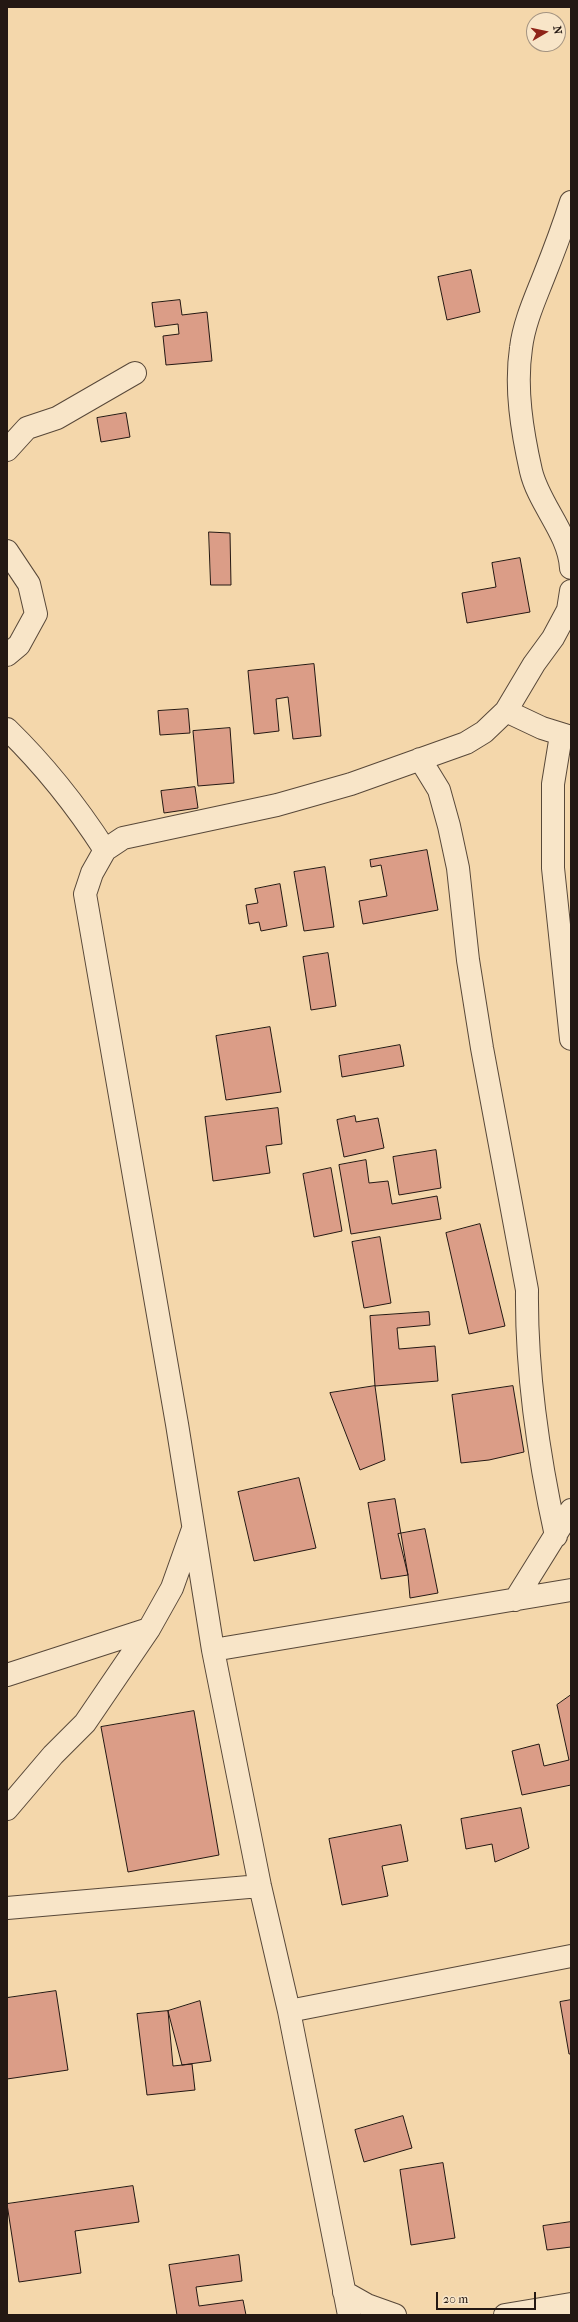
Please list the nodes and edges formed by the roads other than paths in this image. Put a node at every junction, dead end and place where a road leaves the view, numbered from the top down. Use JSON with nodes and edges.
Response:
{"nodes":[{"id":1,"x":571,"y":202,"type":"edge"},
{"id":2,"x":135,"y":373,"type":"dead end"},
{"id":3,"x":7,"y":450,"type":"edge"},
{"id":4,"x":7,"y":551,"type":"edge"},
{"id":5,"x":571,"y":568,"type":"edge"},
{"id":6,"x":571,"y":591,"type":"edge"},
{"id":7,"x":7,"y":655,"type":"edge"},
{"id":8,"x":506,"y":711,"type":"junction"},
{"id":9,"x":7,"y":729,"type":"edge"},
{"id":10,"x":566,"y":736,"type":"edge"},
{"id":11,"x":420,"y":759,"type":"junction"},
{"id":12,"x":105,"y":850,"type":"junction"},
{"id":13,"x":571,"y":1038,"type":"edge"},
{"id":14,"x":571,"y":1510,"type":"edge"},
{"id":15,"x":194,"y":1528,"type":"junction"},
{"id":16,"x":556,"y":1536,"type":"junction"},
{"id":17,"x":571,"y":1590,"type":"edge"},
{"id":18,"x":515,"y":1600,"type":"junction"},
{"id":19,"x":150,"y":1629,"type":"junction"},
{"id":20,"x":213,"y":1650,"type":"junction"},
{"id":21,"x":7,"y":1675,"type":"edge"},
{"id":22,"x":7,"y":1809,"type":"edge"},
{"id":23,"x":260,"y":1886,"type":"junction"},
{"id":24,"x":7,"y":1908,"type":"edge"},
{"id":25,"x":571,"y":1956,"type":"edge"},
{"id":26,"x":289,"y":2011,"type":"junction"},
{"id":27,"x":344,"y":2292,"type":"junction"},
{"id":28,"x":571,"y":2304,"type":"edge"},
{"id":29,"x":349,"y":2315,"type":"edge"},
{"id":30,"x":395,"y":2315,"type":"edge"},
{"id":31,"x":505,"y":2315,"type":"edge"}],
"edges":[{"from":1,"to":5,"type":"street"},
{"from":2,"to":3,"type":"street"},
{"from":4,"to":7,"type":"street"},
{"from":6,"to":8,"type":"street"},
{"from":8,"to":10,"type":"street"},
{"from":8,"to":11,"type":"street"},
{"from":9,"to":12,"type":"street"},
{"from":10,"to":13,"type":"street"},
{"from":11,"to":12,"type":"street"},
{"from":11,"to":16,"type":"street"},
{"from":12,"to":15,"type":"street"},
{"from":14,"to":16,"type":"street"},
{"from":15,"to":19,"type":"street"},
{"from":15,"to":20,"type":"street"},
{"from":16,"to":18,"type":"street"},
{"from":17,"to":18,"type":"street"},
{"from":18,"to":20,"type":"street"},
{"from":19,"to":21,"type":"street"},
{"from":19,"to":22,"type":"street"},
{"from":20,"to":23,"type":"street"},
{"from":23,"to":24,"type":"street"},
{"from":23,"to":26,"type":"street"},
{"from":25,"to":26,"type":"street"},
{"from":26,"to":27,"type":"street"},
{"from":27,"to":29,"type":"street"},
{"from":27,"to":30,"type":"street"},
{"from":28,"to":31,"type":"street"}]}
